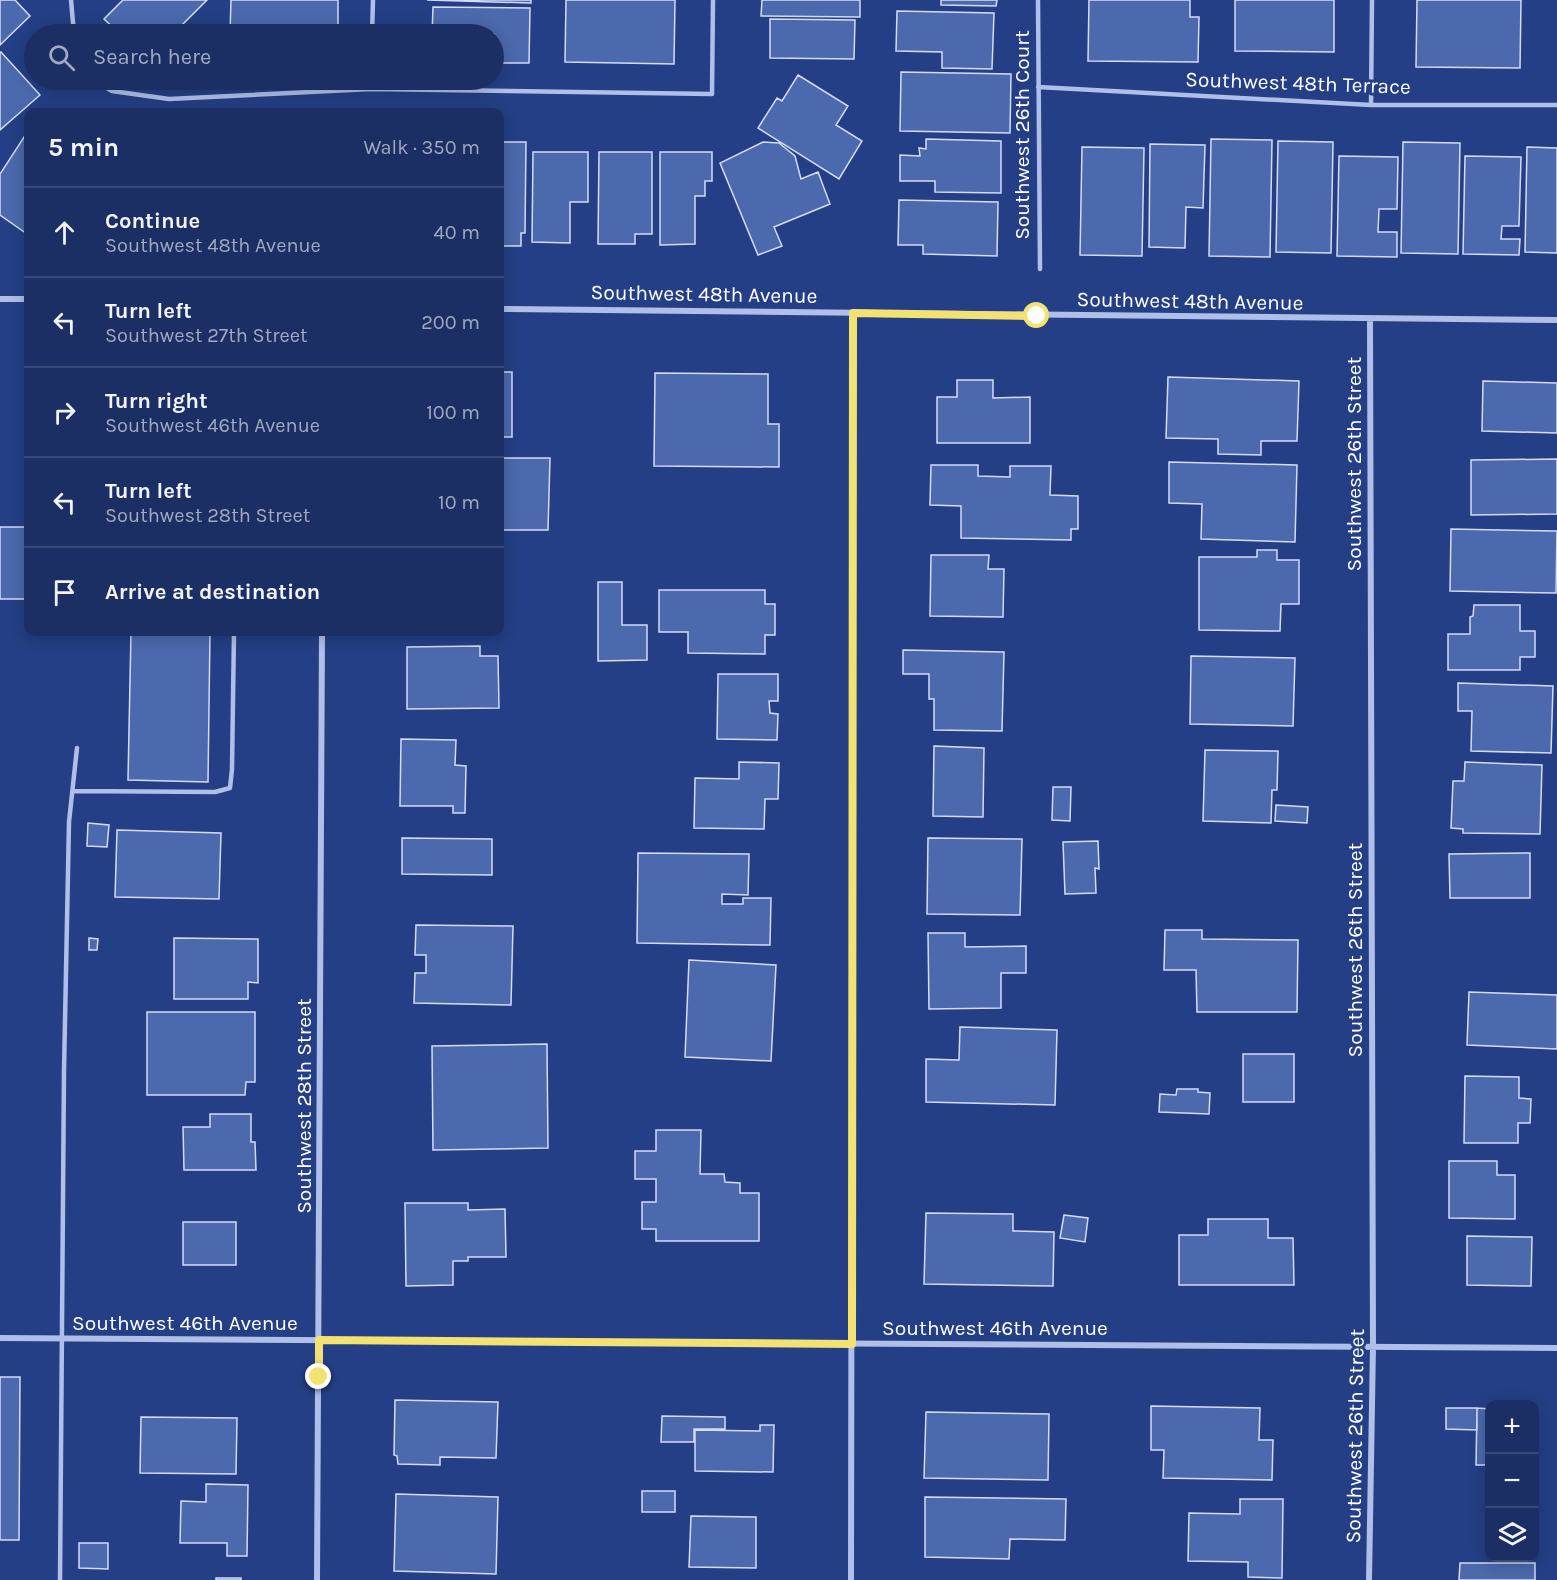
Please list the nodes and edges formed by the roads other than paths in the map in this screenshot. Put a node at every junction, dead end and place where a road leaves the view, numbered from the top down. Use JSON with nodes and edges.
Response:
{"nodes":[{"id":1,"x":71,"y":0,"type":"edge"},
{"id":2,"x":373,"y":0,"type":"edge"},
{"id":3,"x":713,"y":0,"type":"edge"},
{"id":4,"x":1038,"y":0,"type":"edge"},
{"id":5,"x":1372,"y":0,"type":"edge"},
{"id":6,"x":73,"y":24,"type":"edge"},
{"id":7,"x":372,"y":24,"type":"edge"},
{"id":8,"x":1038,"y":87,"type":"junction"},
{"id":9,"x":110,"y":90,"type":"edge"},
{"id":10,"x":351,"y":90,"type":"edge"},
{"id":11,"x":439,"y":90,"type":"edge"},
{"id":12,"x":1371,"y":105,"type":"junction"},
{"id":13,"x":1557,"y":105,"type":"edge"},
{"id":14,"x":1040,"y":269,"type":"dead end"},
{"id":15,"x":0,"y":299,"type":"edge"},
{"id":16,"x":24,"y":299,"type":"edge"},
{"id":17,"x":504,"y":309,"type":"edge"},
{"id":18,"x":853,"y":313,"type":"junction"},
{"id":19,"x":1370,"y":320,"type":"junction"},
{"id":20,"x":1557,"y":320,"type":"edge"},
{"id":21,"x":234,"y":636,"type":"edge"},
{"id":22,"x":322,"y":636,"type":"edge"},
{"id":23,"x":78,"y":748,"type":"dead end"},
{"id":24,"x":72,"y":791,"type":"junction"},
{"id":25,"x":0,"y":1338,"type":"edge"},
{"id":26,"x":61,"y":1339,"type":"junction"},
{"id":27,"x":319,"y":1340,"type":"junction"},
{"id":28,"x":852,"y":1344,"type":"junction"},
{"id":29,"x":1373,"y":1346,"type":"junction"},
{"id":30,"x":1557,"y":1348,"type":"edge"},
{"id":31,"x":60,"y":1580,"type":"edge"},
{"id":32,"x":317,"y":1580,"type":"edge"},
{"id":33,"x":851,"y":1580,"type":"edge"},
{"id":34,"x":1369,"y":1580,"type":"edge"}],
"edges":[{"from":1,"to":6,"type":"lane"},
{"from":2,"to":7,"type":"lane"},
{"from":3,"to":11,"type":"lane"},
{"from":4,"to":8,"type":"lane","name":"Southwest 26th Court"},
{"from":5,"to":12,"type":"lane"},
{"from":8,"to":12,"type":"lane","name":"Southwest 48th Terrace"},
{"from":8,"to":14,"type":"lane","name":"Southwest 26th Court"},
{"from":9,"to":10,"type":"lane"},
{"from":12,"to":13,"type":"lane","name":"Southwest 48th Terrace"},
{"from":15,"to":16,"type":"street"},
{"from":17,"to":18,"type":"street","name":"Southwest 48th Avenue"},
{"from":18,"to":19,"type":"street","name":"Southwest 48th Avenue"},
{"from":18,"to":28,"type":"street"},
{"from":19,"to":20,"type":"street","name":"Southwest 48th Avenue"},
{"from":19,"to":29,"type":"street","name":"Southwest 26th Street"},
{"from":21,"to":24,"type":"lane"},
{"from":22,"to":27,"type":"street","name":"Southwest 28th Street"},
{"from":23,"to":24,"type":"lane"},
{"from":24,"to":26,"type":"lane"},
{"from":25,"to":26,"type":"street","name":"Southwest 46th Avenue"},
{"from":26,"to":27,"type":"street","name":"Southwest 46th Avenue"},
{"from":26,"to":31,"type":"lane"},
{"from":27,"to":28,"type":"street","name":"Southwest 46th Avenue"},
{"from":27,"to":32,"type":"street","name":"Southwest 28th Street"},
{"from":28,"to":29,"type":"street","name":"Southwest 46th Avenue"},
{"from":28,"to":33,"type":"street"},
{"from":29,"to":30,"type":"street","name":"Southwest 46th Avenue"},
{"from":29,"to":34,"type":"street","name":"Southwest 26th Street"}]}
